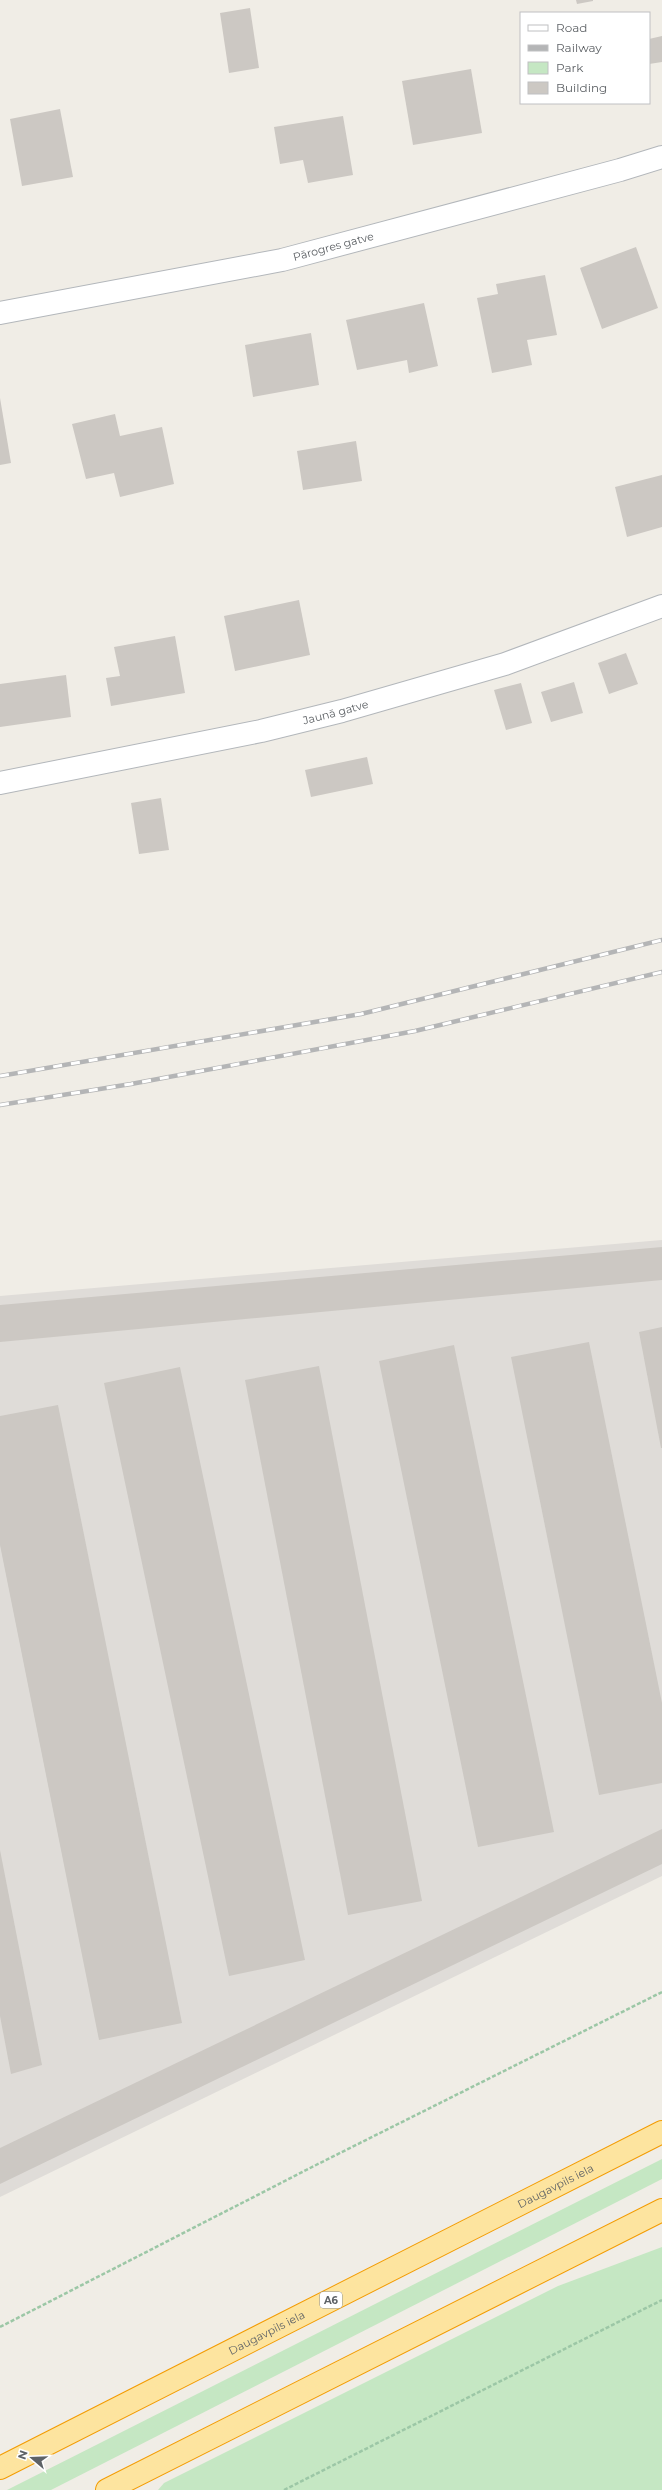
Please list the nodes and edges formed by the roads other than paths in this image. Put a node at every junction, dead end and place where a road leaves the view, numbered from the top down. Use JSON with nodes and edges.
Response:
{"nodes":[{"id":1,"x":662,"y":157,"type":"edge"},
{"id":2,"x":0,"y":313,"type":"edge"},
{"id":3,"x":662,"y":606,"type":"edge"},
{"id":4,"x":0,"y":783,"type":"edge"},
{"id":5,"x":662,"y":2132,"type":"edge"},
{"id":6,"x":662,"y":2210,"type":"edge"},
{"id":7,"x":0,"y":2468,"type":"edge"},
{"id":8,"x":130,"y":2484,"type":"edge"},
{"id":9,"x":107,"y":2490,"type":"edge"}],
"edges":[{"from":1,"to":2,"type":"street","name":"Pārogres gatve"},
{"from":3,"to":4,"type":"street","name":"Jaunā gatve"},
{"from":5,"to":7,"type":"highway","name":"Daugavpils iela","number":"A6"},
{"from":6,"to":8,"type":"highway"},
{"from":8,"to":9,"type":"highway"}]}
